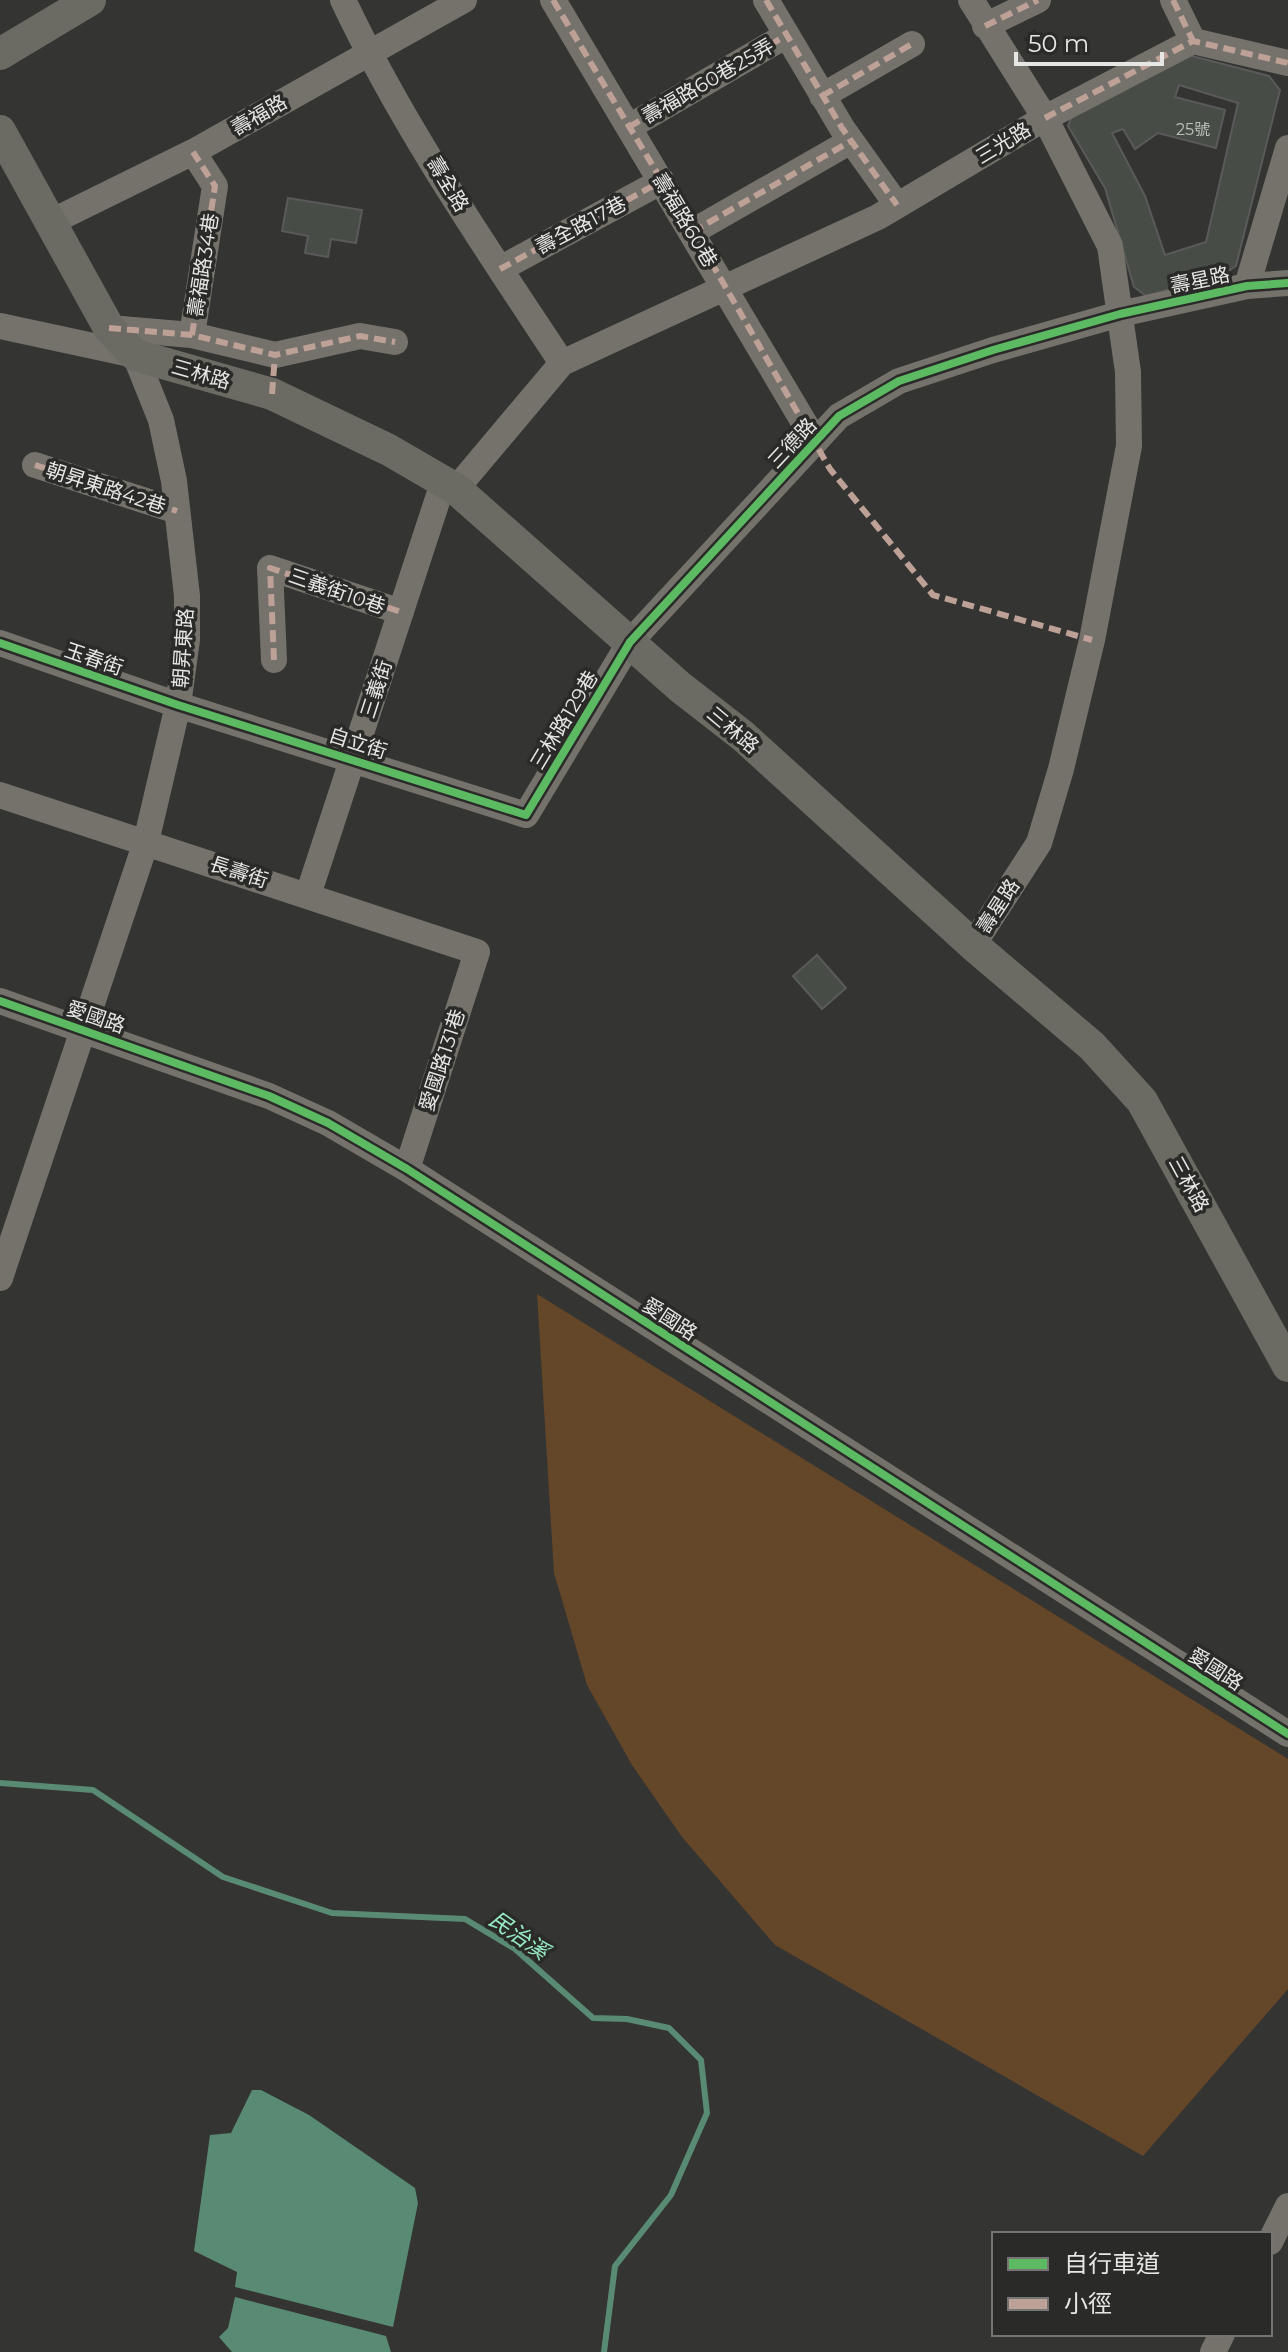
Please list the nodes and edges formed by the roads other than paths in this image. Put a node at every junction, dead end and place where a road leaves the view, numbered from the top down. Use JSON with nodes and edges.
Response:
{"nodes":[{"id":1,"x":90,"y":0,"type":"edge"},
{"id":2,"x":343,"y":0,"type":"edge"},
{"id":3,"x":464,"y":0,"type":"edge"},
{"id":4,"x":553,"y":0,"type":"edge"},
{"id":5,"x":971,"y":0,"type":"edge"},
{"id":6,"x":1038,"y":0,"type":"edge"},
{"id":7,"x":1173,"y":0,"type":"edge"},
{"id":8,"x":768,"y":1,"type":"edge"},
{"id":9,"x":985,"y":26,"type":"junction"},
{"id":10,"x":787,"y":35,"type":"junction"},
{"id":11,"x":1193,"y":41,"type":"junction"},
{"id":12,"x":912,"y":44,"type":"dead end"},
{"id":13,"x":368,"y":53,"type":"junction"},
{"id":14,"x":0,"y":54,"type":"edge"},
{"id":15,"x":1288,"y":63,"type":"edge"},
{"id":16,"x":822,"y":96,"type":"junction"},
{"id":17,"x":1045,"y":118,"type":"junction"},
{"id":18,"x":629,"y":127,"type":"junction"},
{"id":19,"x":0,"y":131,"type":"edge"},
{"id":20,"x":851,"y":141,"type":"junction"},
{"id":21,"x":1288,"y":148,"type":"edge"},
{"id":22,"x":193,"y":152,"type":"junction"},
{"id":23,"x":662,"y":181,"type":"junction"},
{"id":24,"x":897,"y":205,"type":"junction"},
{"id":25,"x":49,"y":223,"type":"junction"},
{"id":26,"x":692,"y":232,"type":"junction"},
{"id":27,"x":500,"y":269,"type":"junction"},
{"id":28,"x":1288,"y":283,"type":"edge"},
{"id":29,"x":1247,"y":286,"type":"junction"},
{"id":30,"x":725,"y":288,"type":"junction"},
{"id":31,"x":1120,"y":314,"type":"junction"},
{"id":32,"x":0,"y":326,"type":"edge"},
{"id":33,"x":109,"y":328,"type":"junction"},
{"id":34,"x":192,"y":335,"type":"junction"},
{"id":35,"x":395,"y":342,"type":"dead end"},
{"id":36,"x":135,"y":355,"type":"junction"},
{"id":37,"x":275,"y":355,"type":"junction"},
{"id":38,"x":562,"y":363,"type":"junction"},
{"id":39,"x":272,"y":394,"type":"junction"},
{"id":40,"x":815,"y":441,"type":"junction"},
{"id":41,"x":35,"y":465,"type":"dead end"},
{"id":42,"x":450,"y":486,"type":"junction"},
{"id":43,"x":177,"y":511,"type":"junction"},
{"id":44,"x":401,"y":612,"type":"junction"},
{"id":45,"x":630,"y":642,"type":"junction"},
{"id":46,"x":0,"y":643,"type":"edge"},
{"id":47,"x":274,"y":660,"type":"dead end"},
{"id":48,"x":178,"y":705,"type":"junction"},
{"id":49,"x":354,"y":758,"type":"junction"},
{"id":50,"x":0,"y":795,"type":"edge"},
{"id":51,"x":526,"y":815,"type":"joint"},
{"id":52,"x":146,"y":842,"type":"junction"},
{"id":53,"x":308,"y":895,"type":"junction"},
{"id":54,"x":973,"y":945,"type":"junction"},
{"id":55,"x":477,"y":952,"type":"joint"},
{"id":56,"x":0,"y":1001,"type":"edge"},
{"id":57,"x":84,"y":1030,"type":"junction"},
{"id":58,"x":407,"y":1169,"type":"junction"},
{"id":59,"x":0,"y":1278,"type":"edge"},
{"id":60,"x":1288,"y":1366,"type":"edge"},
{"id":61,"x":1288,"y":1734,"type":"edge"},
{"id":62,"x":1288,"y":2206,"type":"edge"},
{"id":63,"x":1272,"y":2238,"type":"edge"}],
"edges":[{"from":1,"to":14,"type":"main road"},
{"from":2,"to":13,"type":"street","name":"壽全路"},
{"from":3,"to":13,"type":"street","name":"壽福路"},
{"from":4,"to":18,"type":"street","name":"壽福路60巷"},
{"from":5,"to":9,"type":"street"},
{"from":6,"to":9,"type":"street"},
{"from":7,"to":11,"type":"street"},
{"from":8,"to":10,"type":"street"},
{"from":9,"to":17,"type":"street"},
{"from":10,"to":16,"type":"street"},
{"from":10,"to":18,"type":"street","name":"壽福路60巷25弄"},
{"from":11,"to":15,"type":"street"},
{"from":11,"to":17,"type":"street","name":"三光路"},
{"from":12,"to":16,"type":"street"},
{"from":13,"to":22,"type":"street","name":"壽福路"},
{"from":13,"to":27,"type":"street","name":"壽全路"},
{"from":16,"to":20,"type":"street"},
{"from":17,"to":24,"type":"street","name":"三光路"},
{"from":17,"to":31,"type":"street"},
{"from":18,"to":23,"type":"street","name":"壽福路60巷"},
{"from":19,"to":25,"type":"main road","name":"朝昇東路"},
{"from":20,"to":24,"type":"street"},
{"from":20,"to":26,"type":"street"},
{"from":21,"to":29,"type":"street","name":"壽星路"},
{"from":22,"to":25,"type":"street","name":"壽福路"},
{"from":22,"to":34,"type":"street","name":"壽福路34巷"},
{"from":23,"to":26,"type":"street","name":"壽福路60巷"},
{"from":23,"to":27,"type":"street","name":"壽全路17巷"},
{"from":24,"to":30,"type":"street","name":"三光路"},
{"from":25,"to":33,"type":"main road","name":"朝昇東路"},
{"from":26,"to":30,"type":"street","name":"壽福路60巷"},
{"from":27,"to":38,"type":"street","name":"壽全路"},
{"from":28,"to":29,"type":"street","name":"壽星路"},
{"from":29,"to":31,"type":"street","name":"壽星路"},
{"from":30,"to":38,"type":"street"},
{"from":30,"to":40,"type":"street","name":"壽福路60巷"},
{"from":31,"to":40,"type":"street","name":"三德路"},
{"from":31,"to":54,"type":"street","name":"壽星路"},
{"from":32,"to":36,"type":"street","name":"三林路"},
{"from":33,"to":34,"type":"street"},
{"from":33,"to":36,"type":"main road","name":"朝昇東路"},
{"from":34,"to":37,"type":"street"},
{"from":35,"to":37,"type":"street"},
{"from":36,"to":39,"type":"main road","name":"三林路"},
{"from":36,"to":43,"type":"street","name":"朝昇東路"},
{"from":37,"to":39,"type":"street"},
{"from":38,"to":42,"type":"street"},
{"from":39,"to":42,"type":"main road","name":"三林路"},
{"from":40,"to":45,"type":"street","name":"三德路"},
{"from":41,"to":43,"type":"street","name":"朝昇東路42巷"},
{"from":42,"to":44,"type":"street","name":"三義街"},
{"from":42,"to":45,"type":"main road","name":"三林路"},
{"from":43,"to":48,"type":"street","name":"朝昇東路"},
{"from":44,"to":47,"type":"street","name":"三義街10巷"},
{"from":44,"to":49,"type":"street","name":"三義街"},
{"from":45,"to":51,"type":"street","name":"三林路129巷"},
{"from":45,"to":54,"type":"main road","name":"三林路"},
{"from":46,"to":48,"type":"street","name":"玉春街"},
{"from":48,"to":49,"type":"street","name":"自立街"},
{"from":48,"to":52,"type":"street","name":"朝昇東路"},
{"from":49,"to":51,"type":"street","name":"自立街"},
{"from":49,"to":53,"type":"street","name":"三義街"},
{"from":50,"to":52,"type":"street","name":"長壽街"},
{"from":52,"to":53,"type":"street","name":"長壽街"},
{"from":52,"to":57,"type":"street","name":"朝昇東路"},
{"from":53,"to":55,"type":"street","name":"長壽街"},
{"from":54,"to":60,"type":"main road","name":"三林路"},
{"from":55,"to":58,"type":"street","name":"愛國路131巷"},
{"from":56,"to":57,"type":"street","name":"愛國路"},
{"from":57,"to":58,"type":"street","name":"愛國路"},
{"from":57,"to":59,"type":"street","name":"朝昇東路"},
{"from":58,"to":61,"type":"street","name":"愛國路"},
{"from":62,"to":63,"type":"street"}]}
